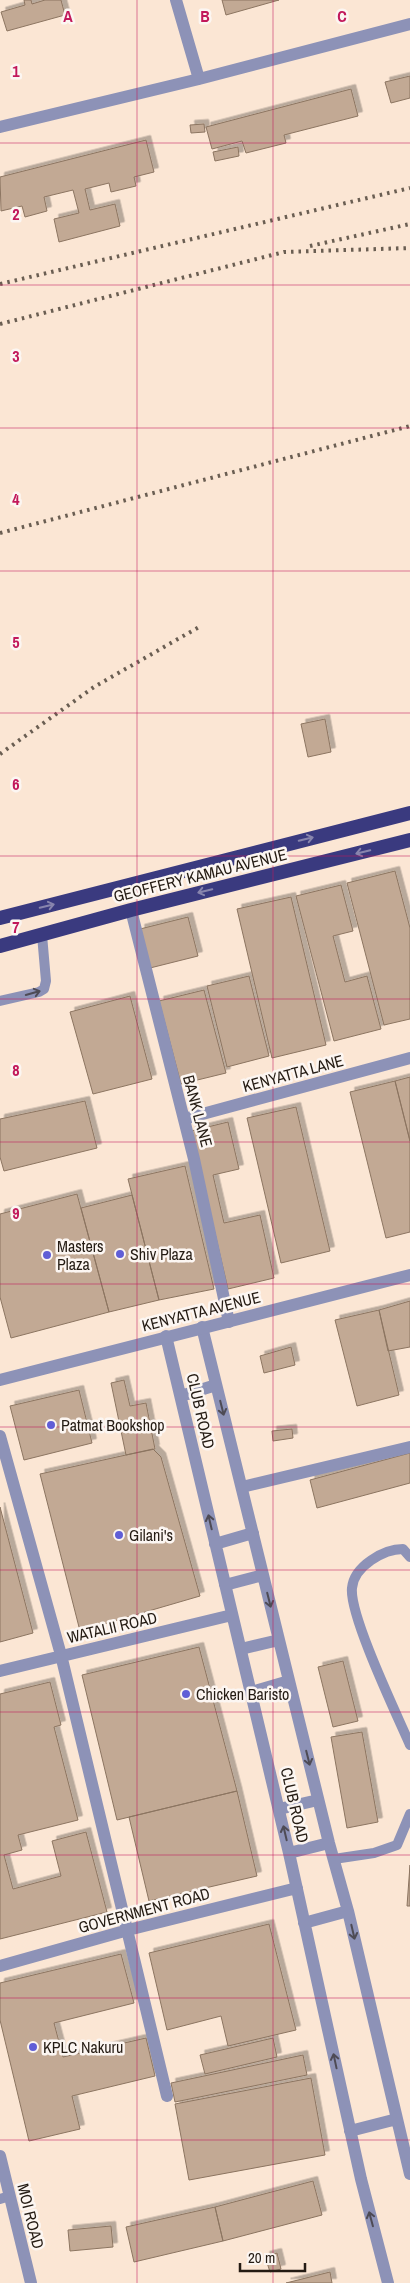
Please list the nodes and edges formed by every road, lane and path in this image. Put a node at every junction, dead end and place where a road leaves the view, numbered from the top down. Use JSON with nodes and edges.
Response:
{"nodes":[{"id":1,"x":176,"y":0,"type":"edge"},
{"id":2,"x":410,"y":24,"type":"edge"},
{"id":3,"x":199,"y":80,"type":"junction"},
{"id":4,"x":0,"y":127,"type":"edge"},
{"id":5,"x":410,"y":813,"type":"edge"},
{"id":6,"x":410,"y":840,"type":"edge"},
{"id":7,"x":131,"y":910,"type":"junction"},
{"id":8,"x":0,"y":918,"type":"edge"},
{"id":9,"x":42,"y":935,"type":"junction"},
{"id":10,"x":0,"y":946,"type":"edge"},
{"id":11,"x":0,"y":1001,"type":"edge"},
{"id":12,"x":410,"y":1058,"type":"edge"},
{"id":13,"x":184,"y":1119,"type":"junction"},
{"id":14,"x":410,"y":1275,"type":"edge"},
{"id":15,"x":229,"y":1322,"type":"junction"},
{"id":16,"x":202,"y":1327,"type":"junction"},
{"id":17,"x":166,"y":1336,"type":"junction"},
{"id":18,"x":0,"y":1380,"type":"edge"},
{"id":19,"x":216,"y":1385,"type":"junction"},
{"id":20,"x":181,"y":1396,"type":"junction"},
{"id":21,"x":0,"y":1436,"type":"edge"},
{"id":22,"x":410,"y":1447,"type":"edge"},
{"id":23,"x":242,"y":1487,"type":"junction"},
{"id":24,"x":253,"y":1533,"type":"junction"},
{"id":25,"x":215,"y":1544,"type":"junction"},
{"id":26,"x":410,"y":1557,"type":"edge"},
{"id":27,"x":263,"y":1576,"type":"junction"},
{"id":28,"x":225,"y":1585,"type":"junction"},
{"id":29,"x":232,"y":1615,"type":"junction"},
{"id":30,"x":279,"y":1640,"type":"junction"},
{"id":31,"x":240,"y":1650,"type":"junction"},
{"id":32,"x":61,"y":1655,"type":"junction"},
{"id":33,"x":0,"y":1671,"type":"edge"},
{"id":34,"x":289,"y":1681,"type":"junction"},
{"id":35,"x":251,"y":1692,"type":"junction"},
{"id":36,"x":410,"y":1746,"type":"edge"},
{"id":37,"x":318,"y":1800,"type":"junction"},
{"id":38,"x":279,"y":1809,"type":"junction"},
{"id":39,"x":410,"y":1814,"type":"edge"},
{"id":40,"x":328,"y":1843,"type":"junction"},
{"id":41,"x":290,"y":1853,"type":"junction"},
{"id":42,"x":334,"y":1860,"type":"junction"},
{"id":43,"x":297,"y":1888,"type":"junction"},
{"id":44,"x":348,"y":1911,"type":"junction"},
{"id":45,"x":304,"y":1923,"type":"junction"},
{"id":46,"x":128,"y":1930,"type":"junction"},
{"id":47,"x":0,"y":1966,"type":"edge"},
{"id":48,"x":167,"y":2096,"type":"dead end"},
{"id":49,"x":397,"y":2120,"type":"junction"},
{"id":50,"x":350,"y":2131,"type":"junction"},
{"id":51,"x":0,"y":2156,"type":"edge"},
{"id":52,"x":410,"y":2174,"type":"edge"},
{"id":53,"x":5,"y":2197,"type":"edge"},
{"id":54,"x":31,"y":2283,"type":"edge"},
{"id":55,"x":388,"y":2283,"type":"edge"}],
"edges":[{"from":1,"to":3,"type":"street"},
{"from":2,"to":3,"type":"street"},
{"from":3,"to":4,"type":"street"},
{"from":8,"to":5,"type":"highway","name":"GEOFFERY KAMAU AVENUE","one_way":true},
{"from":6,"to":7,"type":"highway","name":"GEOFFERY KAMAU AVENUE","one_way":true},
{"from":7,"to":9,"type":"highway","name":"GEOFFERY KAMAU AVENUE"},
{"from":7,"to":13,"type":"street","name":"BANK LANE"},
{"from":9,"to":10,"type":"highway","name":"GEOFFERY KAMAU AVENUE"},
{"from":11,"to":9,"type":"lane","one_way":true},
{"from":12,"to":13,"type":"street","name":"KENYATTA LANE"},
{"from":13,"to":15,"type":"street","name":"BANK LANE"},
{"from":14,"to":15,"type":"street","name":"KENYATTA AVENUE"},
{"from":15,"to":16,"type":"street","name":"KENYATTA AVENUE"},
{"from":16,"to":17,"type":"street","name":"KENYATTA AVENUE"},
{"from":16,"to":19,"type":"street","name":"CLUB ROAD"},
{"from":17,"to":18,"type":"street","name":"KENYATTA AVENUE"},
{"from":17,"to":20,"type":"street","name":"CLUB ROAD"},
{"from":19,"to":20,"type":"street"},
{"from":19,"to":23,"type":"street","name":"CLUB ROAD","one_way":true},
{"from":25,"to":20,"type":"street","name":"CLUB ROAD","one_way":true},
{"from":21,"to":32,"type":"street"},
{"from":22,"to":23,"type":"street"},
{"from":23,"to":24,"type":"street","name":"CLUB ROAD"},
{"from":24,"to":25,"type":"street"},
{"from":24,"to":27,"type":"street","name":"CLUB ROAD"},
{"from":25,"to":28,"type":"street","name":"CLUB ROAD"},
{"from":26,"to":36,"type":"lane"},
{"from":27,"to":28,"type":"street"},
{"from":27,"to":30,"type":"street","name":"CLUB ROAD","one_way":true},
{"from":28,"to":29,"type":"street","name":"CLUB ROAD"},
{"from":29,"to":31,"type":"street","name":"CLUB ROAD"},
{"from":29,"to":32,"type":"street","name":"WATALII ROAD"},
{"from":30,"to":31,"type":"street"},
{"from":30,"to":34,"type":"street","name":"CLUB ROAD"},
{"from":31,"to":35,"type":"street","name":"CLUB ROAD"},
{"from":32,"to":33,"type":"street","name":"WATALII ROAD"},
{"from":32,"to":46,"type":"street"},
{"from":34,"to":35,"type":"street"},
{"from":34,"to":37,"type":"street","name":"CLUB ROAD","one_way":true},
{"from":35,"to":38,"type":"street","name":"CLUB ROAD"},
{"from":37,"to":38,"type":"street"},
{"from":37,"to":40,"type":"street","name":"CLUB ROAD"},
{"from":41,"to":38,"type":"street","name":"CLUB ROAD","one_way":true},
{"from":39,"to":42,"type":"lane"},
{"from":40,"to":41,"type":"street"},
{"from":40,"to":42,"type":"street","name":"CLUB ROAD"},
{"from":41,"to":43,"type":"street","name":"CLUB ROAD"},
{"from":42,"to":44,"type":"street","name":"CLUB ROAD"},
{"from":43,"to":45,"type":"street","name":"CLUB ROAD"},
{"from":43,"to":46,"type":"street","name":"GOVERNMENT ROAD"},
{"from":44,"to":45,"type":"street"},
{"from":44,"to":49,"type":"street","name":"CLUB ROAD","one_way":true},
{"from":50,"to":45,"type":"street","name":"CLUB ROAD","one_way":true},
{"from":46,"to":47,"type":"street","name":"GOVERNMENT ROAD"},
{"from":46,"to":48,"type":"street"},
{"from":49,"to":50,"type":"street"},
{"from":49,"to":52,"type":"street","name":"CLUB ROAD"},
{"from":55,"to":50,"type":"street","name":"CLUB ROAD","one_way":true},
{"from":51,"to":53,"type":"street","name":"MOI ROAD"},
{"from":53,"to":54,"type":"street","name":"MOI ROAD"}]}
